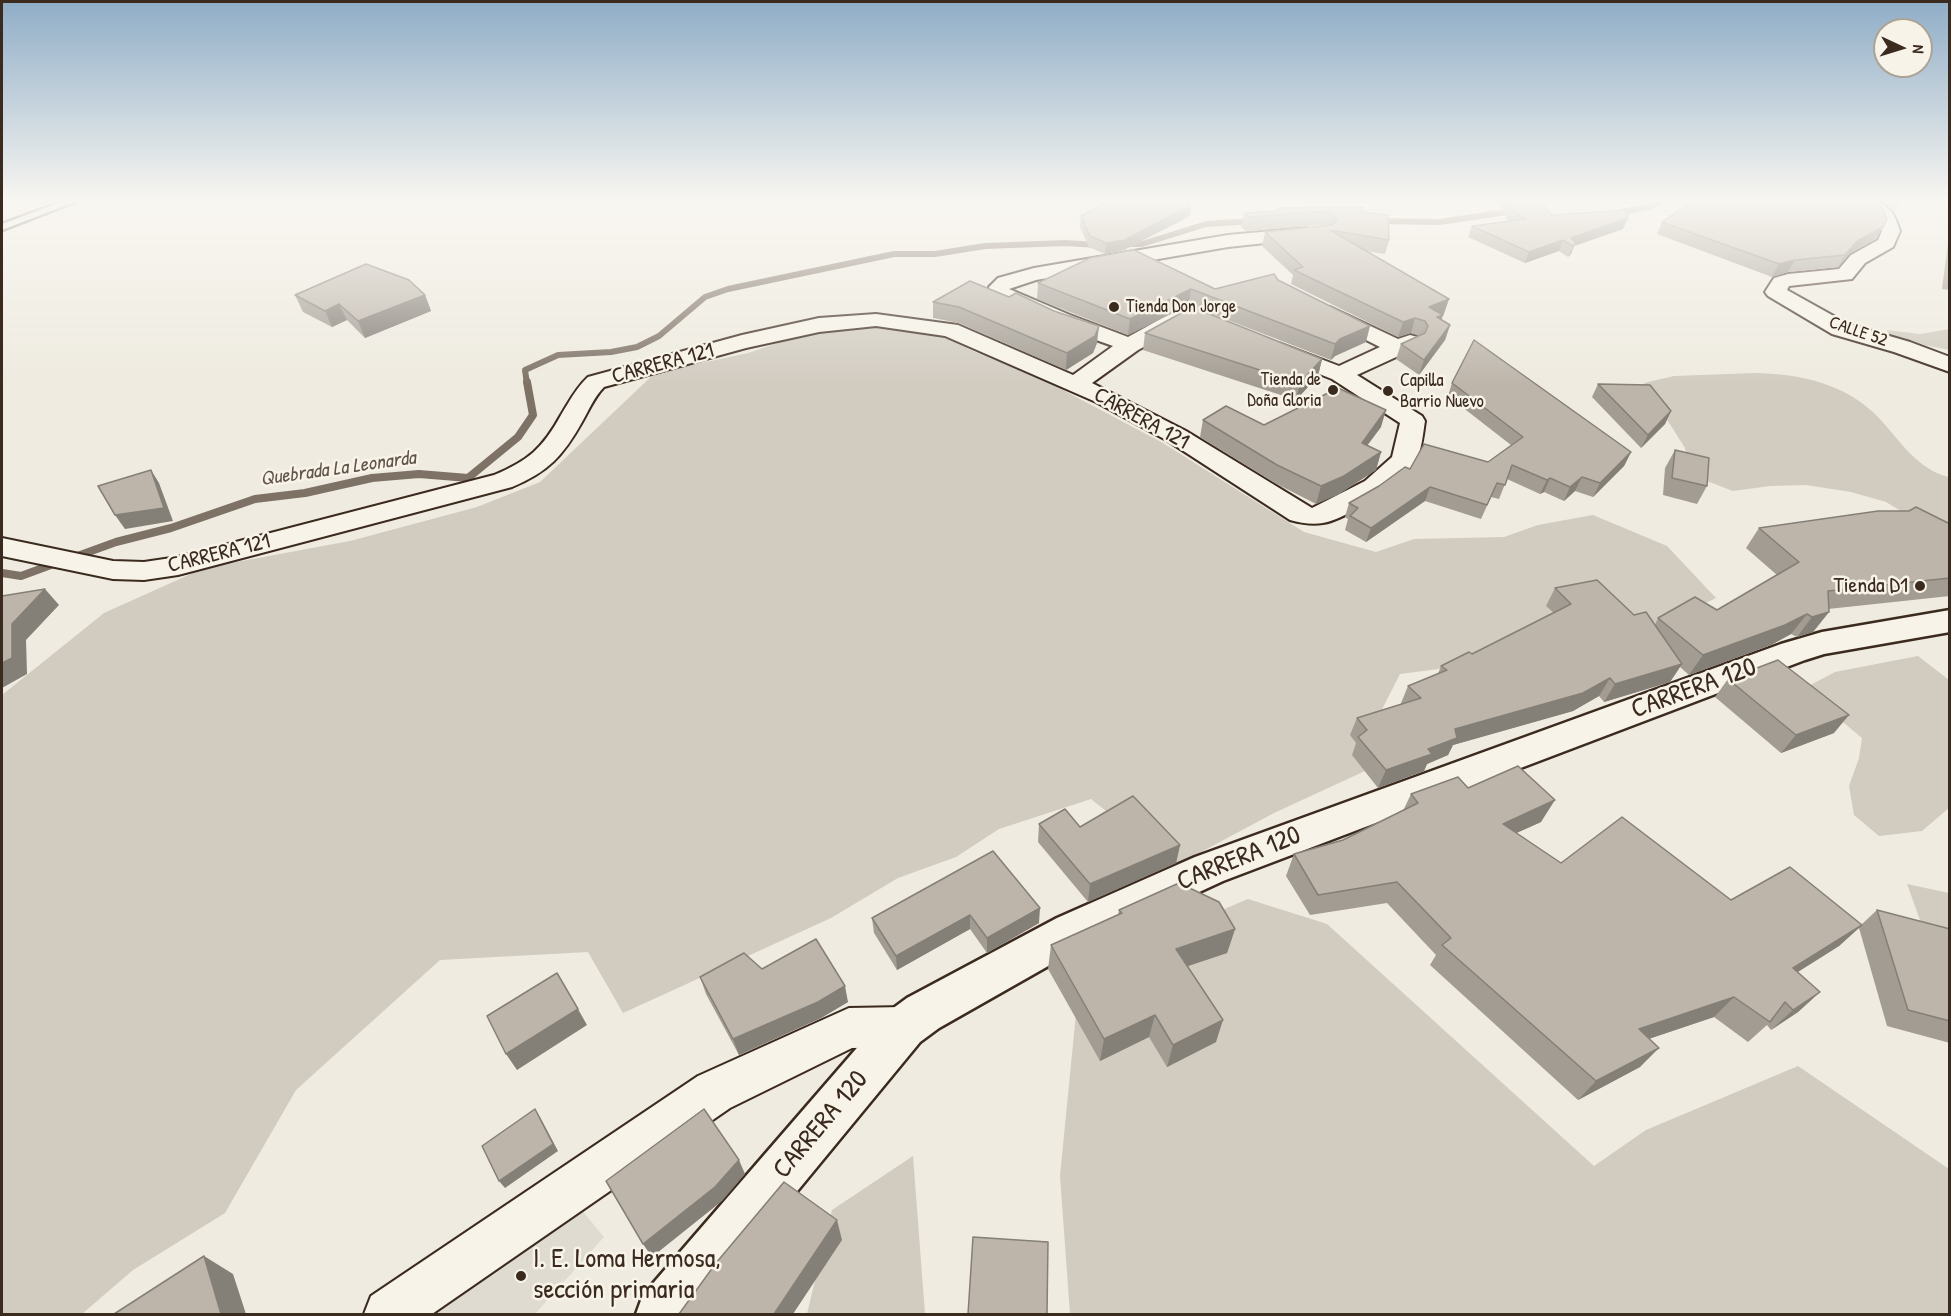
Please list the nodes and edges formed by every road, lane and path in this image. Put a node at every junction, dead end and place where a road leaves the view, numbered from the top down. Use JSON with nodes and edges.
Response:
{"nodes":[{"id":1,"x":1102,"y":262,"type":"edge"},
{"id":2,"x":1855,"y":262,"type":"edge"},
{"id":3,"x":1315,"y":306,"type":"edge"},
{"id":4,"x":1205,"y":321,"type":"edge"},
{"id":5,"x":1256,"y":342,"type":"edge"},
{"id":6,"x":1130,"y":345,"type":"junction"},
{"id":7,"x":1950,"y":365,"type":"edge"},
{"id":8,"x":1340,"y":374,"type":"junction"},
{"id":9,"x":1075,"y":384,"type":"junction"},
{"id":10,"x":2,"y":547,"type":"edge"},
{"id":11,"x":1950,"y":621,"type":"edge"},
{"id":12,"x":904,"y":1027,"type":"junction"},
{"id":13,"x":389,"y":1314,"type":"edge"},
{"id":14,"x":662,"y":1314,"type":"edge"}],
"edges":[{"from":1,"to":6,"type":"street"},
{"from":2,"to":7,"type":"street","name":"CALLE 52"},
{"from":3,"to":8,"type":"street"},
{"from":4,"to":6,"type":"street"},
{"from":5,"to":8,"type":"street"},
{"from":6,"to":9,"type":"street"},
{"from":8,"to":9,"type":"street","name":"CARRERA 121"},
{"from":9,"to":10,"type":"street","name":"CARRERA 121"},
{"from":11,"to":12,"type":"street","name":"CARRERA 120"},
{"from":12,"to":13,"type":"street"},
{"from":12,"to":14,"type":"street","name":"CARRERA 120"}]}
